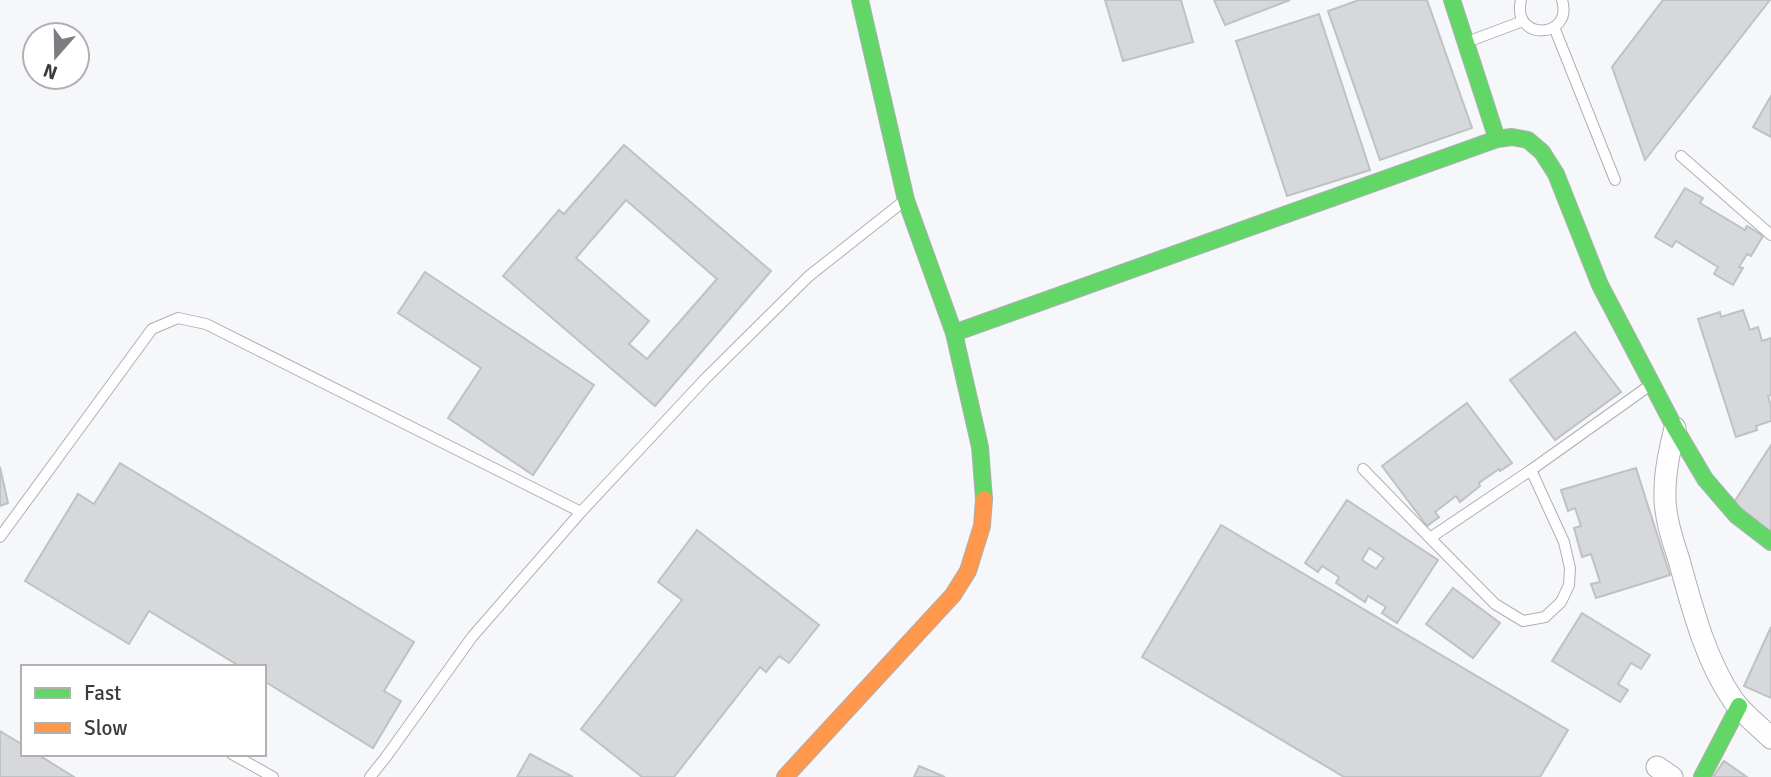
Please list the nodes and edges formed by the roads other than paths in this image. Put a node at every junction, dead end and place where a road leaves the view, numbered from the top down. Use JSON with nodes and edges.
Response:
{"nodes":[{"id":1,"x":860,"y":0,"type":"edge"},
{"id":2,"x":1452,"y":0,"type":"edge"},
{"id":3,"x":1521,"y":0,"type":"edge"},
{"id":4,"x":1562,"y":0,"type":"edge"},
{"id":5,"x":1523,"y":21,"type":"junction"},
{"id":6,"x":1554,"y":27,"type":"junction"},
{"id":7,"x":1466,"y":42,"type":"junction"},
{"id":8,"x":1497,"y":139,"type":"junction"},
{"id":9,"x":1681,"y":156,"type":"dead end"},
{"id":10,"x":1615,"y":180,"type":"dead end"},
{"id":11,"x":906,"y":200,"type":"junction"},
{"id":12,"x":1771,"y":235,"type":"edge"},
{"id":13,"x":954,"y":333,"type":"junction"},
{"id":14,"x":1652,"y":385,"type":"junction"},
{"id":15,"x":1675,"y":428,"type":"junction"},
{"id":16,"x":1363,"y":469,"type":"dead end"},
{"id":17,"x":1531,"y":470,"type":"junction"},
{"id":18,"x":581,"y":512,"type":"junction"},
{"id":19,"x":0,"y":537,"type":"edge"},
{"id":20,"x":1430,"y":538,"type":"junction"},
{"id":21,"x":1771,"y":542,"type":"edge"},
{"id":22,"x":1739,"y":706,"type":"junction"},
{"id":23,"x":1771,"y":738,"type":"edge"},
{"id":24,"x":236,"y":756,"type":"edge"},
{"id":25,"x":273,"y":777,"type":"edge"},
{"id":26,"x":370,"y":777,"type":"edge"},
{"id":27,"x":785,"y":777,"type":"edge"},
{"id":28,"x":1702,"y":777,"type":"edge"}],
"edges":[{"from":1,"to":11,"type":"street"},
{"from":2,"to":7,"type":"street"},
{"from":3,"to":5,"type":"lane"},
{"from":4,"to":6,"type":"lane"},
{"from":5,"to":6,"type":"lane"},
{"from":5,"to":7,"type":"lane"},
{"from":6,"to":10,"type":"lane"},
{"from":7,"to":8,"type":"street"},
{"from":8,"to":13,"type":"street"},
{"from":8,"to":14,"type":"street"},
{"from":9,"to":12,"type":"lane"},
{"from":11,"to":13,"type":"street"},
{"from":11,"to":18,"type":"lane"},
{"from":13,"to":27,"type":"street"},
{"from":14,"to":15,"type":"street"},
{"from":14,"to":17,"type":"lane"},
{"from":15,"to":21,"type":"street"},
{"from":15,"to":22,"type":"street"},
{"from":16,"to":20,"type":"lane"},
{"from":17,"to":20,"type":"lane"},
{"from":17,"to":20,"type":"lane"},
{"from":18,"to":19,"type":"lane"},
{"from":18,"to":26,"type":"lane"},
{"from":22,"to":23,"type":"street"},
{"from":22,"to":28,"type":"street"},
{"from":24,"to":25,"type":"lane"}]}
